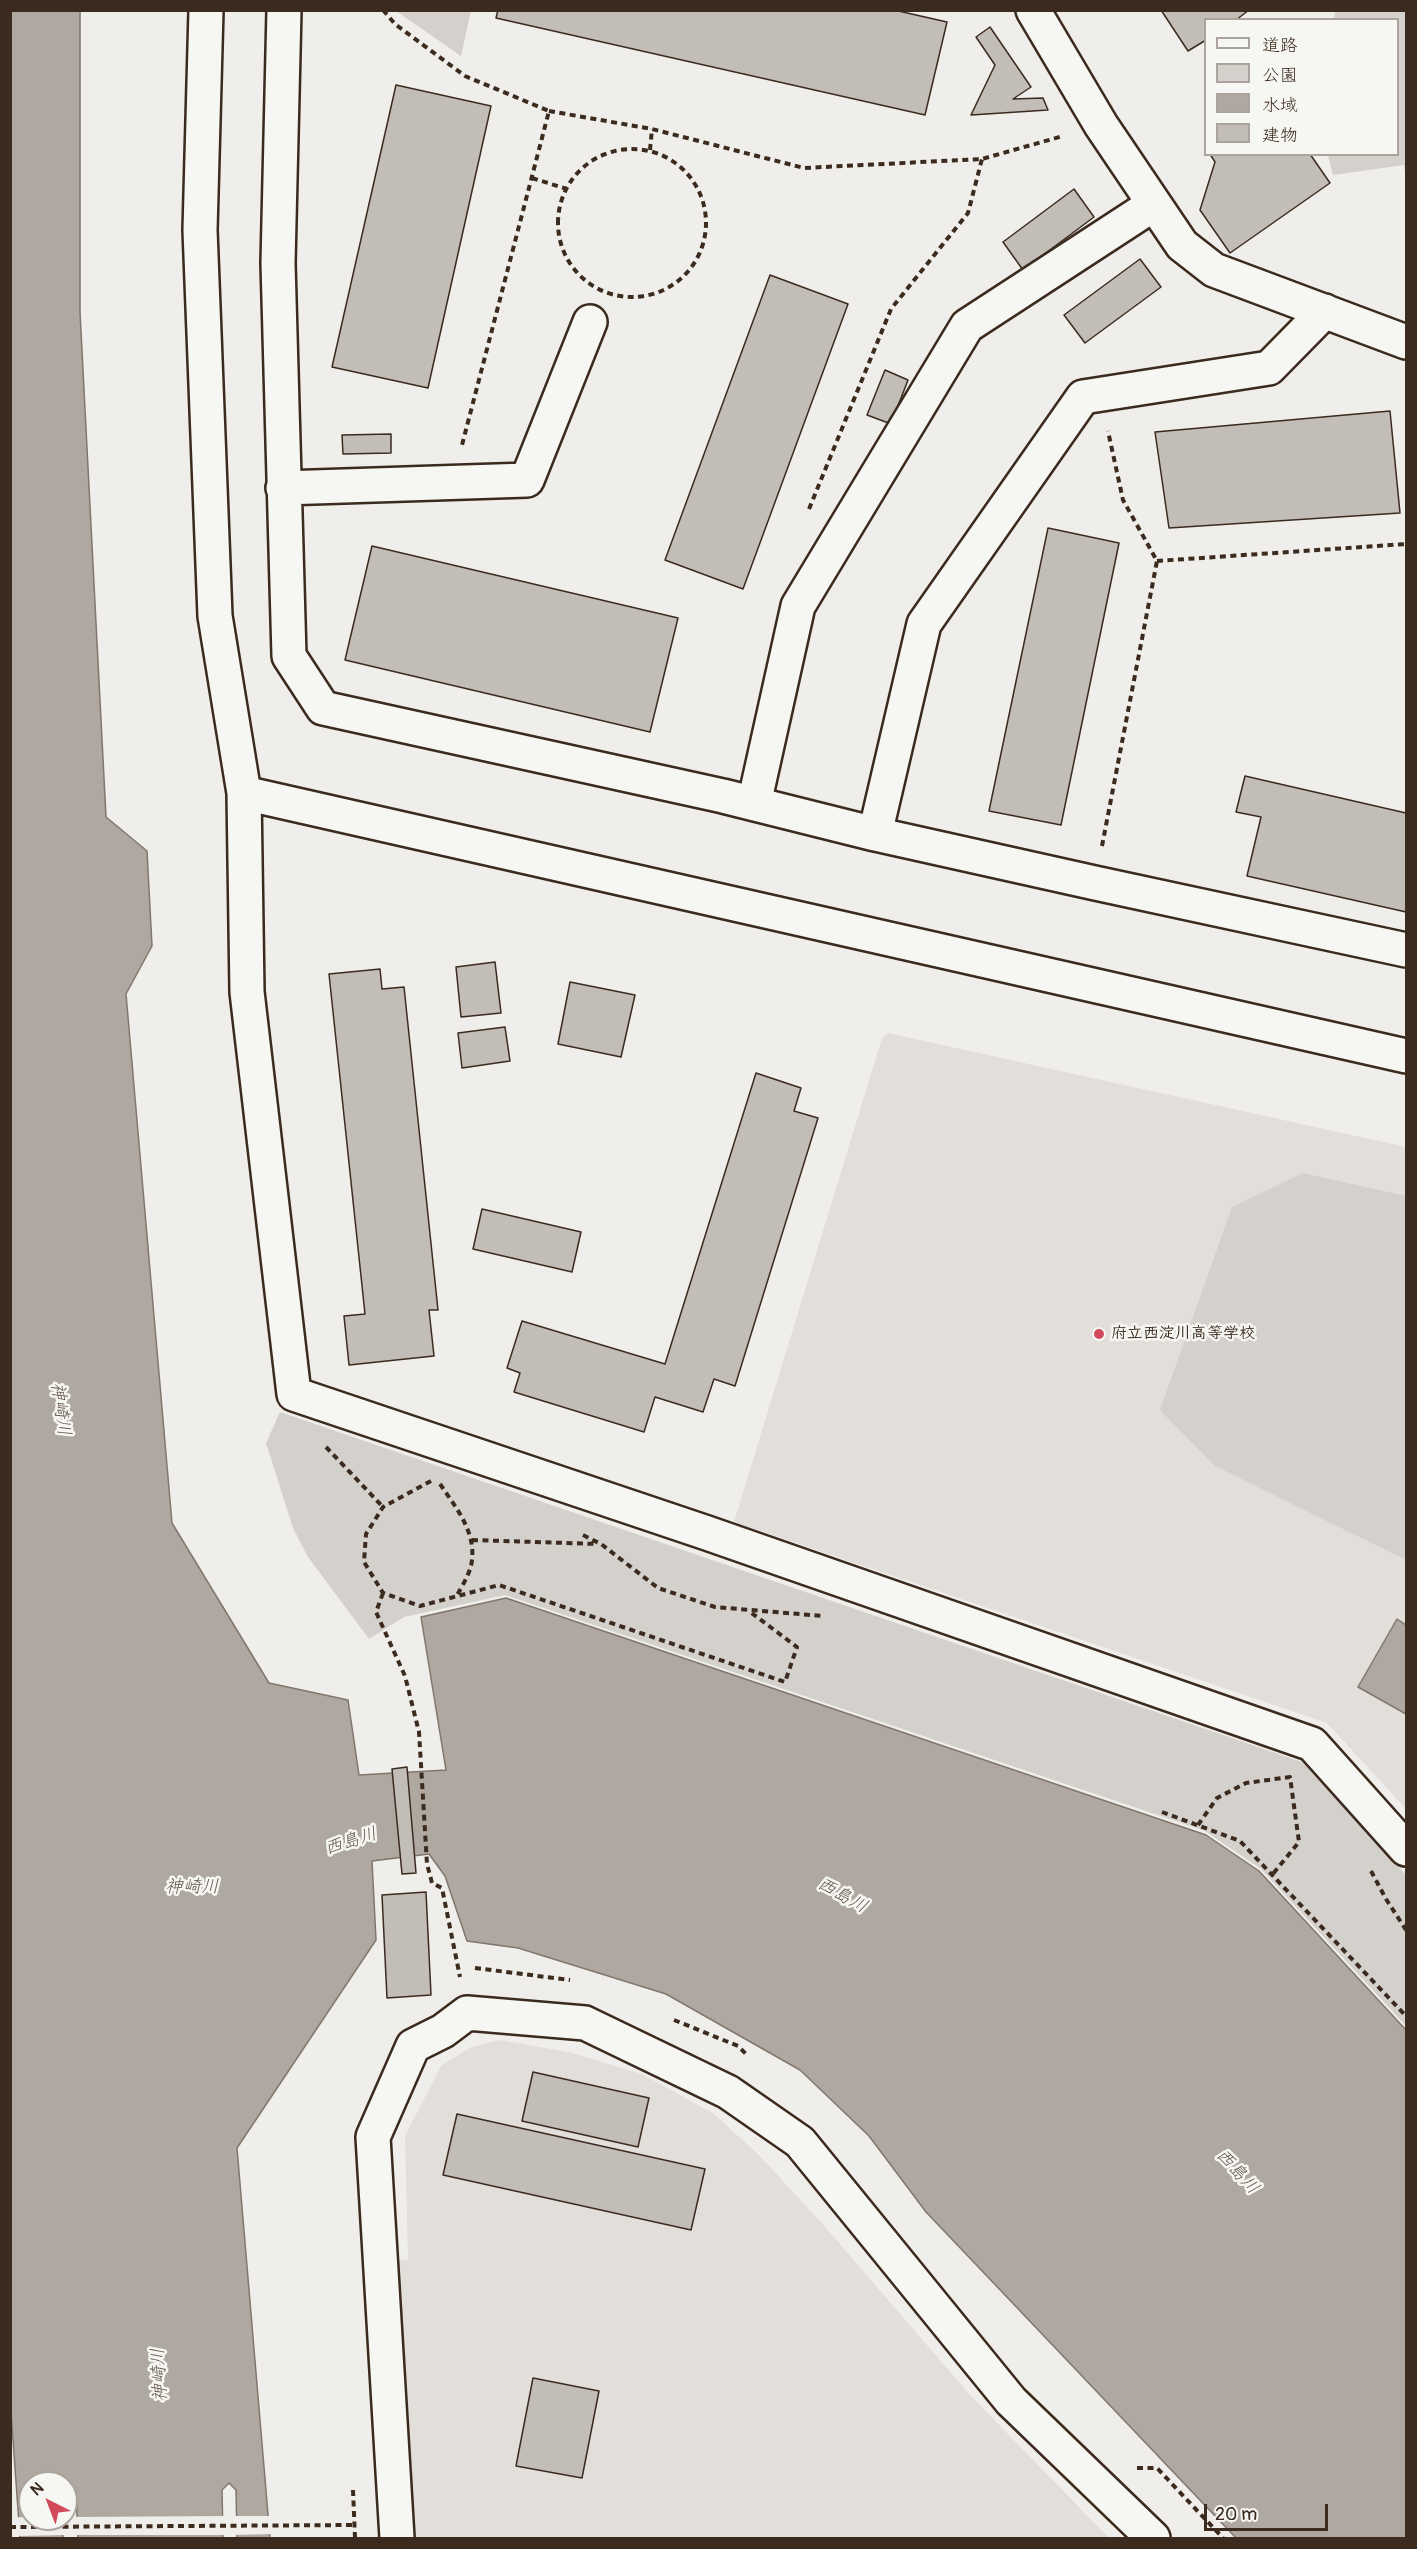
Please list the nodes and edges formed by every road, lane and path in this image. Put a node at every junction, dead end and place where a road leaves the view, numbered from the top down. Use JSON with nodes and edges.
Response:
{"nodes":[{"id":1,"x":206,"y":10,"type":"edge"},
{"id":2,"x":284,"y":10,"type":"edge"},
{"id":3,"x":383,"y":10,"type":"edge"},
{"id":4,"x":1033,"y":10,"type":"edge"},
{"id":5,"x":549,"y":111,"type":"junction"},
{"id":6,"x":1101,"y":125,"type":"junction"},
{"id":7,"x":652,"y":129,"type":"junction"},
{"id":8,"x":650,"y":150,"type":"junction"},
{"id":9,"x":532,"y":178,"type":"junction"},
{"id":10,"x":567,"y":189,"type":"junction"},
{"id":11,"x":1154,"y":204,"type":"junction"},
{"id":12,"x":1325,"y":311,"type":"junction"},
{"id":13,"x":590,"y":322,"type":"dead end"},
{"id":14,"x":1407,"y":342,"type":"edge"},
{"id":15,"x":1083,"y":397,"type":"junction"},
{"id":16,"x":452,"y":483,"type":"junction"},
{"id":17,"x":283,"y":488,"type":"junction"},
{"id":18,"x":1407,"y":544,"type":"edge"},
{"id":19,"x":1157,"y":561,"type":"junction"},
{"id":20,"x":244,"y":793,"type":"junction"},
{"id":21,"x":754,"y":804,"type":"junction"},
{"id":22,"x":875,"y":834,"type":"junction"},
{"id":23,"x":1095,"y":883,"type":"junction"},
{"id":24,"x":1407,"y":950,"type":"edge"},
{"id":25,"x":1407,"y":1056,"type":"edge"},
{"id":26,"x":329,"y":1443,"type":"dead end"},
{"id":27,"x":426,"y":1474,"type":"dead end"},
{"id":28,"x":436,"y":1478,"type":"junction"},
{"id":29,"x":447,"y":1481,"type":"dead end"},
{"id":30,"x":383,"y":1508,"type":"junction"},
{"id":31,"x":582,"y":1534,"type":"dead end"},
{"id":32,"x":472,"y":1540,"type":"junction"},
{"id":33,"x":602,"y":1544,"type":"junction"},
{"id":34,"x":383,"y":1593,"type":"junction"},
{"id":35,"x":456,"y":1597,"type":"junction"},
{"id":36,"x":749,"y":1610,"type":"junction"},
{"id":37,"x":833,"y":1620,"type":"dead end"},
{"id":38,"x":1283,"y":1770,"type":"dead end"},
{"id":39,"x":1290,"y":1777,"type":"junction"},
{"id":40,"x":1299,"y":1785,"type":"dead end"},
{"id":41,"x":1162,"y":1812,"type":"dead end"},
{"id":42,"x":1198,"y":1825,"type":"junction"},
{"id":43,"x":1407,"y":1849,"type":"edge"},
{"id":44,"x":1366,"y":1861,"type":"dead end"},
{"id":45,"x":1272,"y":1875,"type":"junction"},
{"id":46,"x":1407,"y":1930,"type":"edge"},
{"id":47,"x":467,"y":2013,"type":"junction"},
{"id":48,"x":1407,"y":2016,"type":"edge"},
{"id":49,"x":1133,"y":2468,"type":"dead end"},
{"id":50,"x":353,"y":2515,"type":"dead end"},
{"id":51,"x":354,"y":2525,"type":"junction"},
{"id":52,"x":10,"y":2527,"type":"edge"},
{"id":53,"x":355,"y":2538,"type":"edge"},
{"id":54,"x":396,"y":2538,"type":"edge"},
{"id":55,"x":1153,"y":2538,"type":"edge"},
{"id":56,"x":1223,"y":2538,"type":"edge"}],
"edges":[{"from":1,"to":20,"type":"street"},
{"from":2,"to":17,"type":"street"},
{"from":3,"to":5,"type":"path"},
{"from":4,"to":6,"type":"street"},
{"from":5,"to":7,"type":"path"},
{"from":5,"to":9,"type":"path"},
{"from":6,"to":7,"type":"path"},
{"from":6,"to":11,"type":"street"},
{"from":7,"to":8,"type":"path"},
{"from":8,"to":10,"type":"path"},
{"from":8,"to":10,"type":"path"},
{"from":9,"to":10,"type":"path"},
{"from":9,"to":16,"type":"path"},
{"from":11,"to":12,"type":"street"},
{"from":11,"to":21,"type":"street"},
{"from":12,"to":14,"type":"street"},
{"from":12,"to":15,"type":"street"},
{"from":13,"to":16,"type":"street"},
{"from":15,"to":19,"type":"path"},
{"from":15,"to":22,"type":"street"},
{"from":16,"to":17,"type":"street"},
{"from":17,"to":21,"type":"street"},
{"from":18,"to":19,"type":"path"},
{"from":19,"to":23,"type":"path"},
{"from":20,"to":25,"type":"street"},
{"from":20,"to":43,"type":"street"},
{"from":21,"to":22,"type":"street"},
{"from":22,"to":23,"type":"street"},
{"from":23,"to":24,"type":"street"},
{"from":26,"to":30,"type":"path"},
{"from":27,"to":28,"type":"path"},
{"from":28,"to":29,"type":"path"},
{"from":28,"to":30,"type":"path"},
{"from":28,"to":32,"type":"path"},
{"from":30,"to":34,"type":"path"},
{"from":31,"to":33,"type":"path"},
{"from":32,"to":33,"type":"path"},
{"from":32,"to":35,"type":"path"},
{"from":33,"to":36,"type":"path"},
{"from":34,"to":35,"type":"path"},
{"from":34,"to":47,"type":"path"},
{"from":35,"to":36,"type":"path"},
{"from":36,"to":37,"type":"path"},
{"from":38,"to":39,"type":"path"},
{"from":39,"to":40,"type":"path"},
{"from":39,"to":42,"type":"path"},
{"from":39,"to":45,"type":"path"},
{"from":41,"to":42,"type":"path"},
{"from":42,"to":45,"type":"path"},
{"from":44,"to":46,"type":"path"},
{"from":45,"to":48,"type":"path"},
{"from":47,"to":54,"type":"street"},
{"from":47,"to":55,"type":"street"},
{"from":49,"to":56,"type":"path"},
{"from":50,"to":51,"type":"path"},
{"from":51,"to":52,"type":"path"},
{"from":51,"to":53,"type":"path"}]}
